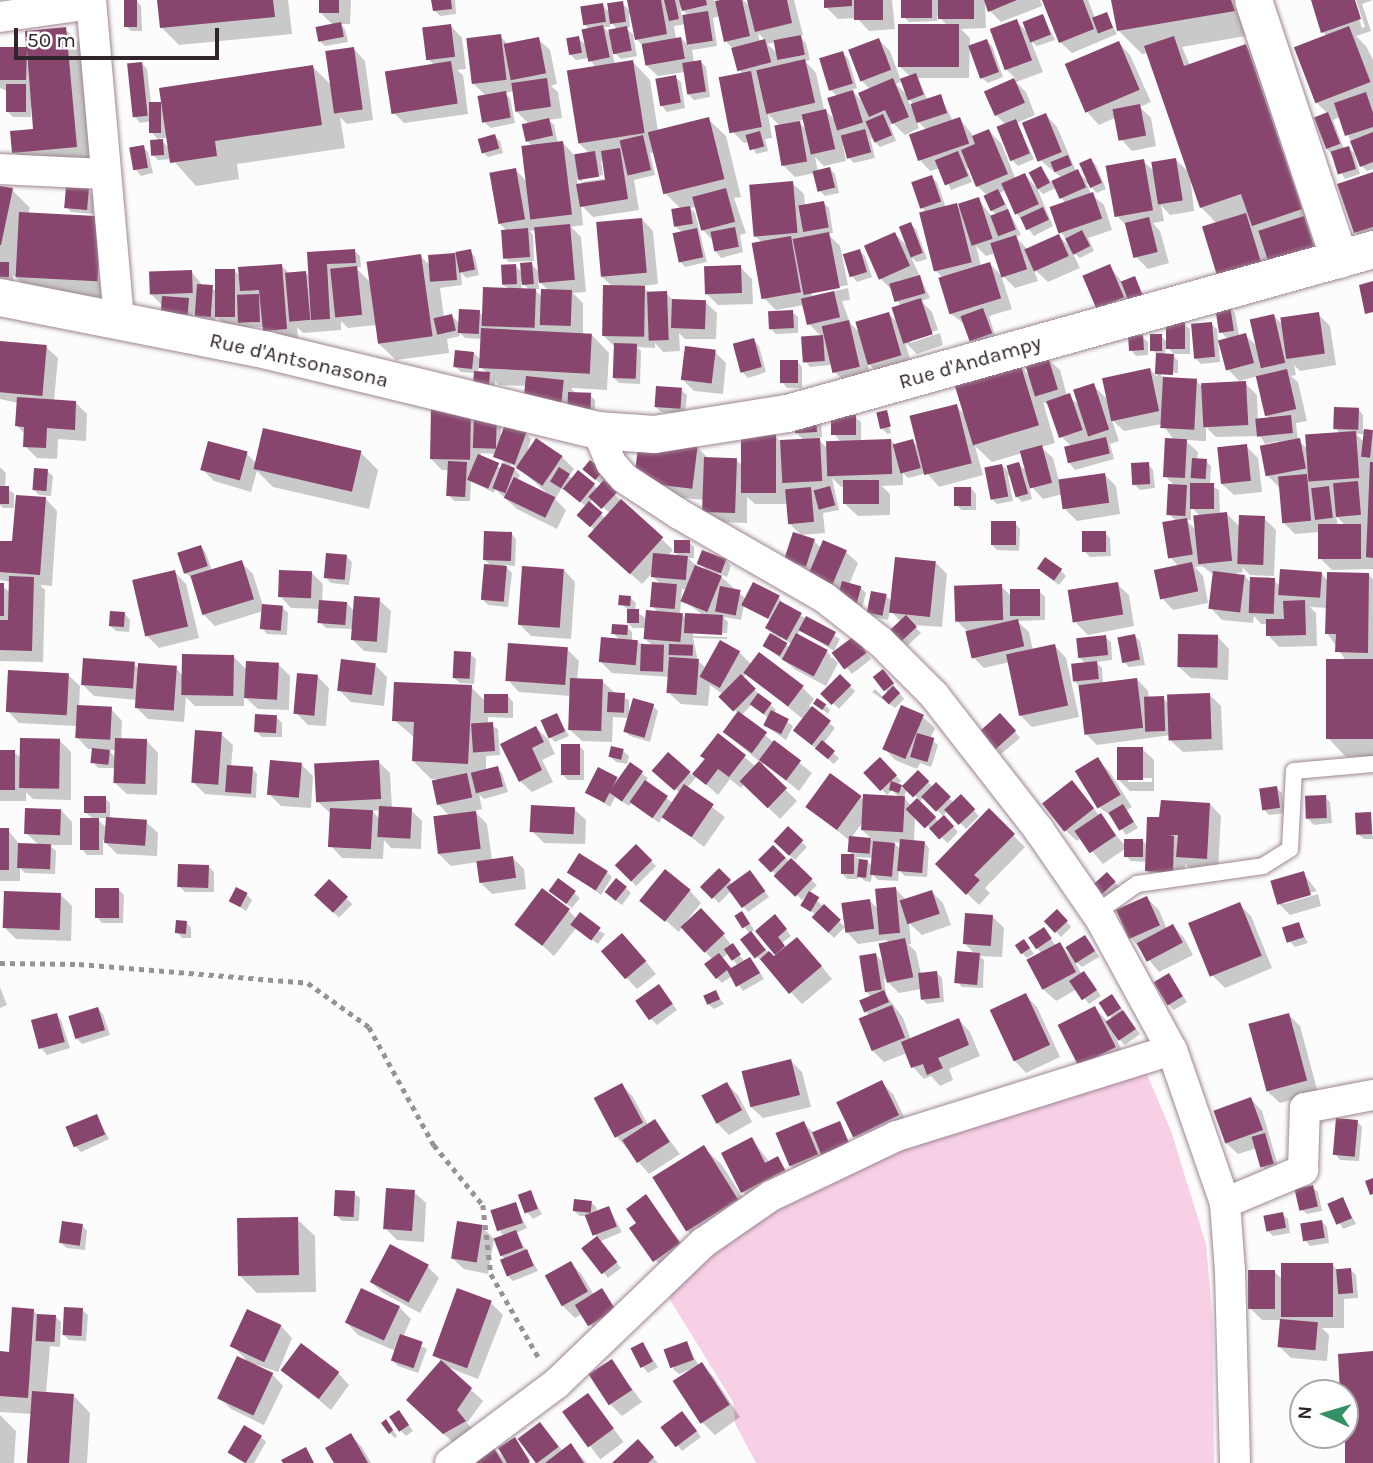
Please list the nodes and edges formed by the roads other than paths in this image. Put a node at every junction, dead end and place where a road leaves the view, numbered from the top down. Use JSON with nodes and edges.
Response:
{"nodes":[{"id":1,"x":1253,"y":0,"type":"edge"},
{"id":2,"x":91,"y":2,"type":"edge"},
{"id":3,"x":0,"y":16,"type":"edge"},
{"id":4,"x":0,"y":169,"type":"edge"},
{"id":5,"x":106,"y":174,"type":"junction"},
{"id":6,"x":1373,"y":249,"type":"edge"},
{"id":7,"x":1339,"y":259,"type":"junction"},
{"id":8,"x":0,"y":297,"type":"edge"},
{"id":9,"x":119,"y":321,"type":"junction"},
{"id":10,"x":597,"y":430,"type":"junction"},
{"id":11,"x":1373,"y":764,"type":"edge"},
{"id":12,"x":1096,"y":913,"type":"junction"},
{"id":13,"x":1172,"y":1051,"type":"junction"},
{"id":14,"x":1373,"y":1095,"type":"edge"},
{"id":15,"x":1224,"y":1203,"type":"junction"},
{"id":16,"x":450,"y":1463,"type":"edge"},
{"id":17,"x":1235,"y":1463,"type":"edge"}],
"edges":[{"from":1,"to":7,"type":"street"},
{"from":2,"to":3,"type":"street"},
{"from":2,"to":5,"type":"street"},
{"from":4,"to":5,"type":"street"},
{"from":5,"to":9,"type":"street"},
{"from":6,"to":7,"type":"street","name":"Rue d'Andampy"},
{"from":7,"to":10,"type":"street","name":"Rue d'Andampy"},
{"from":8,"to":9,"type":"street","name":"Rue d'Antsonasona"},
{"from":9,"to":10,"type":"street","name":"Rue d'Antsonasona"},
{"from":10,"to":12,"type":"street"},
{"from":11,"to":12,"type":"lane"},
{"from":12,"to":13,"type":"street"},
{"from":13,"to":15,"type":"street"},
{"from":13,"to":16,"type":"street"},
{"from":14,"to":15,"type":"street"},
{"from":15,"to":17,"type":"street"}]}
